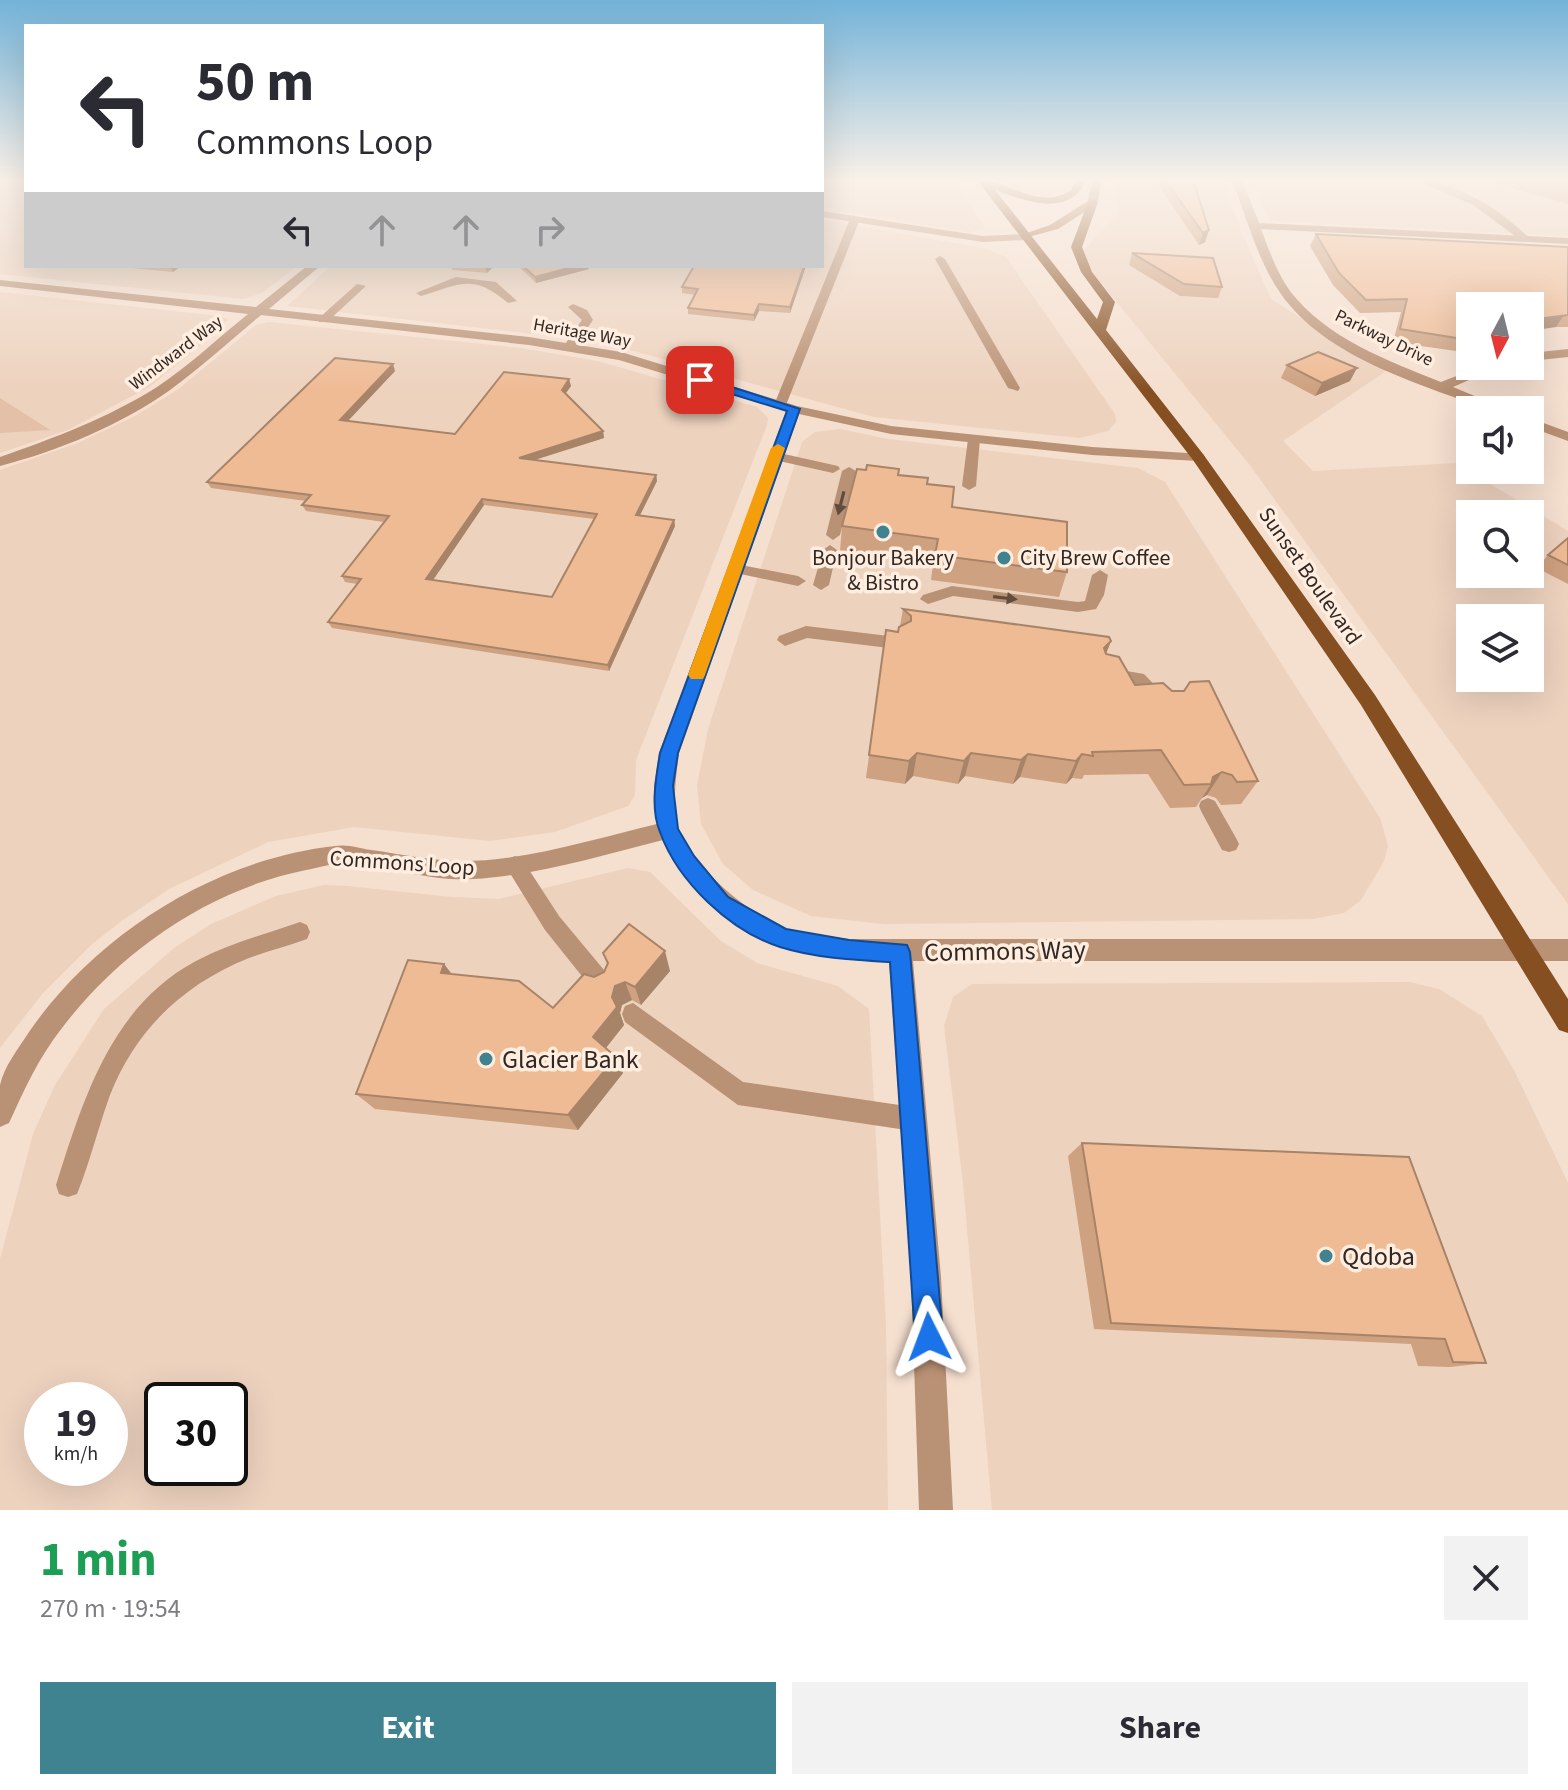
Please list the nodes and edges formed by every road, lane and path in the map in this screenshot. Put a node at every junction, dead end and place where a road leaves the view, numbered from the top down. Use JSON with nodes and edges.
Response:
{"nodes":[{"id":1,"x":844,"y":250,"type":"edge"},
{"id":2,"x":1035,"y":250,"type":"edge"},
{"id":3,"x":1078,"y":250,"type":"edge"},
{"id":4,"x":1266,"y":250,"type":"edge"},
{"id":5,"x":940,"y":259,"type":"dead end"},
{"id":6,"x":312,"y":268,"type":"edge"},
{"id":7,"x":0,"y":283,"type":"edge"},
{"id":8,"x":361,"y":286,"type":"dead end"},
{"id":9,"x":421,"y":293,"type":"dead end"},
{"id":10,"x":512,"y":301,"type":"dead end"},
{"id":11,"x":573,"y":307,"type":"dead end"},
{"id":12,"x":258,"y":313,"type":"junction"},
{"id":13,"x":323,"y":320,"type":"junction"},
{"id":14,"x":1099,"y":332,"type":"junction"},
{"id":15,"x":569,"y":347,"type":"junction"},
{"id":16,"x":1568,"y":353,"type":"edge"},
{"id":17,"x":1544,"y":356,"type":"edge"},
{"id":18,"x":1459,"y":380,"type":"edge"},
{"id":19,"x":1444,"y":386,"type":"junction"},
{"id":20,"x":1014,"y":388,"type":"dead end"},
{"id":21,"x":1468,"y":396,"type":"edge"},
{"id":22,"x":787,"y":407,"type":"junction"},
{"id":23,"x":1544,"y":428,"type":"edge"},
{"id":24,"x":1568,"y":437,"type":"edge"},
{"id":25,"x":974,"y":439,"type":"junction"},
{"id":26,"x":775,"y":456,"type":"junction"},
{"id":27,"x":1198,"y":457,"type":"junction"},
{"id":28,"x":0,"y":462,"type":"edge"},
{"id":29,"x":833,"y":469,"type":"dead end"},
{"id":30,"x":849,"y":471,"type":"dead end"},
{"id":31,"x":969,"y":486,"type":"dead end"},
{"id":32,"x":736,"y":569,"type":"junction"},
{"id":33,"x":1100,"y":575,"type":"dead end"},
{"id":34,"x":798,"y":581,"type":"dead end"},
{"id":35,"x":821,"y":585,"type":"dead end"},
{"id":36,"x":928,"y":599,"type":"dead end"},
{"id":37,"x":785,"y":640,"type":"dead end"},
{"id":38,"x":897,"y":643,"type":"edge"},
{"id":39,"x":1105,"y":673,"type":"edge"},
{"id":40,"x":1165,"y":707,"type":"edge"},
{"id":41,"x":1208,"y":806,"type":"edge"},
{"id":42,"x":668,"y":830,"type":"junction"},
{"id":43,"x":1229,"y":844,"type":"dead end"},
{"id":44,"x":515,"y":865,"type":"junction"},
{"id":45,"x":300,"y":932,"type":"dead end"},
{"id":46,"x":1527,"y":950,"type":"junction"},
{"id":47,"x":1568,"y":950,"type":"edge"},
{"id":48,"x":900,"y":952,"type":"junction"},
{"id":49,"x":601,"y":983,"type":"edge"},
{"id":50,"x":633,"y":1014,"type":"edge"},
{"id":51,"x":1568,"y":1021,"type":"edge"},
{"id":52,"x":0,"y":1114,"type":"edge"},
{"id":53,"x":913,"y":1119,"type":"junction"},
{"id":54,"x":68,"y":1185,"type":"dead end"},
{"id":55,"x":936,"y":1510,"type":"edge"}],
"edges":[{"from":1,"to":22,"type":"lane"},
{"from":2,"to":14,"type":"main road","name":"Sunset Boulevard"},
{"from":3,"to":14,"type":"main road"},
{"from":4,"to":19,"type":"street","name":"Parkway Drive"},
{"from":5,"to":20,"type":"lane"},
{"from":6,"to":12,"type":"street","name":"Windward Way"},
{"from":7,"to":12,"type":"street","name":"Heritage Way"},
{"from":8,"to":13,"type":"lane"},
{"from":9,"to":10,"type":"lane"},
{"from":11,"to":15,"type":"lane"},
{"from":12,"to":13,"type":"street","name":"Heritage Way"},
{"from":12,"to":28,"type":"street","name":"Windward Way"},
{"from":13,"to":15,"type":"street","name":"Heritage Way"},
{"from":14,"to":27,"type":"main road","name":"Sunset Boulevard"},
{"from":15,"to":22,"type":"street","name":"Heritage Way"},
{"from":16,"to":17,"type":"street"},
{"from":18,"to":19,"type":"street"},
{"from":19,"to":21,"type":"street","name":"Parkway Drive"},
{"from":22,"to":25,"type":"street","name":"Heritage Way"},
{"from":22,"to":26,"type":"street"},
{"from":23,"to":24,"type":"street"},
{"from":25,"to":27,"type":"street","name":"Heritage Way"},
{"from":25,"to":31,"type":"lane"},
{"from":26,"to":29,"type":"lane"},
{"from":26,"to":32,"type":"street"},
{"from":27,"to":46,"type":"main road","name":"Sunset Boulevard"},
{"from":30,"to":35,"type":"lane","one_way":true},
{"from":32,"to":34,"type":"lane"},
{"from":32,"to":42,"type":"street"},
{"from":36,"to":33,"type":"lane","one_way":true},
{"from":37,"to":38,"type":"lane"},
{"from":39,"to":40,"type":"lane"},
{"from":41,"to":43,"type":"lane"},
{"from":42,"to":44,"type":"street","name":"Commons Loop"},
{"from":42,"to":48,"type":"street"},
{"from":44,"to":49,"type":"lane"},
{"from":44,"to":52,"type":"street","name":"Commons Loop"},
{"from":45,"to":54,"type":"lane"},
{"from":46,"to":47,"type":"street","name":"Commons Way"},
{"from":46,"to":48,"type":"street","name":"Commons Way"},
{"from":46,"to":51,"type":"main road","name":"Sunset Boulevard"},
{"from":48,"to":53,"type":"street","name":"Commons Way"},
{"from":50,"to":53,"type":"lane"},
{"from":53,"to":55,"type":"street","name":"Commons Way"}]}
